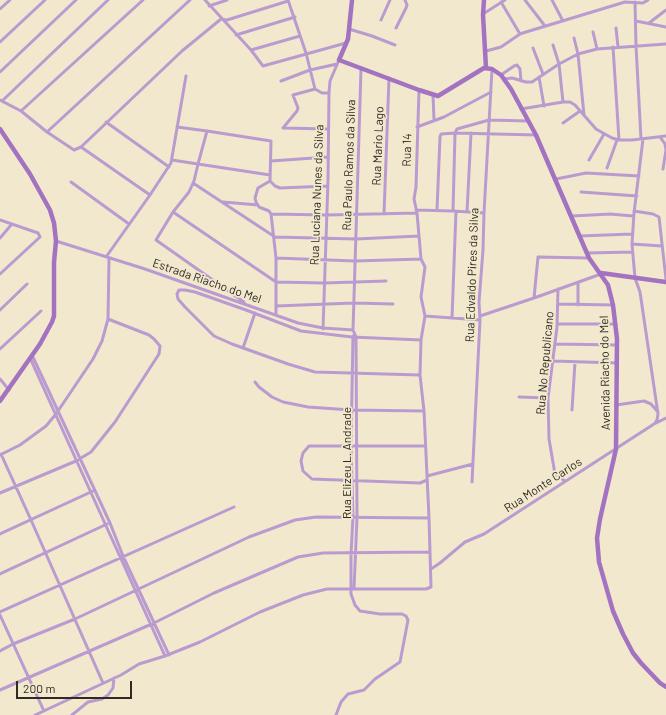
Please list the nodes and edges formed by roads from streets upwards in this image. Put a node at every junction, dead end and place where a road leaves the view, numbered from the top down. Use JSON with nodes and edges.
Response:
{"nodes":[{"id":1,"x":10,"y":0,"type":"edge"},
{"id":2,"x":45,"y":0,"type":"edge"},
{"id":3,"x":76,"y":0,"type":"edge"},
{"id":4,"x":108,"y":0,"type":"edge"},
{"id":5,"x":143,"y":0,"type":"edge"},
{"id":6,"x":190,"y":0,"type":"edge"},
{"id":7,"x":205,"y":0,"type":"edge"},
{"id":8,"x":227,"y":0,"type":"edge"},
{"id":9,"x":288,"y":0,"type":"edge"},
{"id":10,"x":352,"y":0,"type":"edge"},
{"id":11,"x":390,"y":0,"type":"edge"},
{"id":12,"x":405,"y":0,"type":"edge"},
{"id":13,"x":484,"y":0,"type":"edge"},
{"id":14,"x":505,"y":0,"type":"edge"},
{"id":15,"x":525,"y":0,"type":"edge"},
{"id":16,"x":552,"y":0,"type":"edge"},
{"id":17,"x":648,"y":0,"type":"edge"},
{"id":18,"x":635,"y":1,"type":"edge"},
{"id":19,"x":501,"y":2,"type":"junction"},
{"id":20,"x":210,"y":6,"type":"junction"},
{"id":21,"x":0,"y":9,"type":"edge"},
{"id":22,"x":666,"y":10,"type":"edge"},
{"id":23,"x":483,"y":15,"type":"junction"},
{"id":24,"x":295,"y":17,"type":"junction"},
{"id":25,"x":221,"y":19,"type":"junction"},
{"id":26,"x":381,"y":20,"type":"dead end"},
{"id":27,"x":636,"y":20,"type":"junction"},
{"id":28,"x":563,"y":21,"type":"junction"},
{"id":29,"x":648,"y":24,"type":"junction"},
{"id":30,"x":545,"y":26,"type":"junction"},
{"id":31,"x":666,"y":27,"type":"edge"},
{"id":32,"x":396,"y":28,"type":"dead end"},
{"id":33,"x":616,"y":28,"type":"dead end"},
{"id":34,"x":349,"y":29,"type":"junction"},
{"id":35,"x":593,"y":32,"type":"dead end"},
{"id":36,"x":520,"y":34,"type":"junction"},
{"id":37,"x":236,"y":35,"type":"junction"},
{"id":38,"x":300,"y":36,"type":"junction"},
{"id":39,"x":574,"y":38,"type":"dead end"},
{"id":40,"x":0,"y":42,"type":"edge"},
{"id":41,"x":346,"y":43,"type":"junction"},
{"id":42,"x":666,"y":44,"type":"edge"},
{"id":43,"x":395,"y":45,"type":"dead end"},
{"id":44,"x":553,"y":45,"type":"dead end"},
{"id":45,"x":636,"y":46,"type":"junction"},
{"id":46,"x":613,"y":47,"type":"junction"},
{"id":47,"x":618,"y":47,"type":"junction"},
{"id":48,"x":533,"y":48,"type":"dead end"},
{"id":49,"x":597,"y":49,"type":"junction"},
{"id":50,"x":251,"y":50,"type":"junction"},
{"id":51,"x":486,"y":51,"type":"junction"},
{"id":52,"x":306,"y":53,"type":"junction"},
{"id":53,"x":578,"y":54,"type":"junction"},
{"id":54,"x":338,"y":62,"type":"junction"},
{"id":55,"x":560,"y":64,"type":"junction"},
{"id":56,"x":486,"y":68,"type":"junction"},
{"id":57,"x":361,"y":69,"type":"junction"},
{"id":58,"x":492,"y":69,"type":"junction"},
{"id":59,"x":310,"y":70,"type":"junction"},
{"id":60,"x":0,"y":72,"type":"edge"},
{"id":61,"x":542,"y":74,"type":"junction"},
{"id":62,"x":186,"y":76,"type":"dead end"},
{"id":63,"x":503,"y":77,"type":"junction"},
{"id":64,"x":539,"y":77,"type":"junction"},
{"id":65,"x":389,"y":78,"type":"junction"},
{"id":66,"x":280,"y":81,"type":"dead end"},
{"id":67,"x":521,"y":81,"type":"junction"},
{"id":68,"x":315,"y":89,"type":"junction"},
{"id":69,"x":419,"y":90,"type":"junction"},
{"id":70,"x":491,"y":92,"type":"junction"},
{"id":71,"x":329,"y":93,"type":"junction"},
{"id":72,"x":433,"y":95,"type":"junction"},
{"id":73,"x":1,"y":101,"type":"edge"},
{"id":74,"x":563,"y":102,"type":"junction"},
{"id":75,"x":544,"y":106,"type":"junction"},
{"id":76,"x":521,"y":109,"type":"junction"},
{"id":77,"x":21,"y":111,"type":"junction"},
{"id":78,"x":580,"y":111,"type":"junction"},
{"id":79,"x":584,"y":115,"type":"junction"},
{"id":80,"x":434,"y":120,"type":"junction"},
{"id":81,"x":489,"y":120,"type":"junction"},
{"id":82,"x":528,"y":121,"type":"junction"},
{"id":83,"x":106,"y":122,"type":"junction"},
{"id":84,"x":563,"y":123,"type":"dead end"},
{"id":85,"x":417,"y":126,"type":"junction"},
{"id":86,"x":177,"y":127,"type":"junction"},
{"id":87,"x":0,"y":129,"type":"edge"},
{"id":88,"x":328,"y":129,"type":"junction"},
{"id":89,"x":207,"y":131,"type":"junction"},
{"id":90,"x":47,"y":132,"type":"junction"},
{"id":91,"x":455,"y":132,"type":"junction"},
{"id":92,"x":471,"y":133,"type":"junction"},
{"id":93,"x":488,"y":134,"type":"junction"},
{"id":94,"x":604,"y":134,"type":"junction"},
{"id":95,"x":536,"y":135,"type":"junction"},
{"id":96,"x":666,"y":136,"type":"edge"},
{"id":97,"x":660,"y":137,"type":"junction"},
{"id":98,"x":642,"y":139,"type":"junction"},
{"id":99,"x":618,"y":140,"type":"junction"},
{"id":100,"x":81,"y":146,"type":"junction"},
{"id":101,"x":328,"y":157,"type":"junction"},
{"id":102,"x":172,"y":160,"type":"junction"},
{"id":103,"x":589,"y":160,"type":"dead end"},
{"id":104,"x":271,"y":161,"type":"junction"},
{"id":105,"x":198,"y":164,"type":"junction"},
{"id":106,"x":168,"y":167,"type":"junction"},
{"id":107,"x":607,"y":168,"type":"dead end"},
{"id":108,"x":663,"y":169,"type":"dead end"},
{"id":109,"x":270,"y":175,"type":"junction"},
{"id":110,"x":639,"y":176,"type":"junction"},
{"id":111,"x":556,"y":179,"type":"junction"},
{"id":112,"x":270,"y":181,"type":"junction"},
{"id":113,"x":71,"y":182,"type":"dead end"},
{"id":114,"x":193,"y":184,"type":"junction"},
{"id":115,"x":328,"y":186,"type":"junction"},
{"id":116,"x":581,"y":192,"type":"dead end"},
{"id":117,"x":150,"y":195,"type":"junction"},
{"id":118,"x":637,"y":196,"type":"junction"},
{"id":119,"x":221,"y":202,"type":"junction"},
{"id":120,"x":258,"y":206,"type":"junction"},
{"id":121,"x":437,"y":210,"type":"junction"},
{"id":122,"x":454,"y":211,"type":"junction"},
{"id":123,"x":634,"y":211,"type":"junction"},
{"id":124,"x":174,"y":212,"type":"junction"},
{"id":125,"x":417,"y":212,"type":"junction"},
{"id":126,"x":467,"y":212,"type":"junction"},
{"id":127,"x":484,"y":213,"type":"junction"},
{"id":128,"x":271,"y":214,"type":"junction"},
{"id":129,"x":384,"y":214,"type":"junction"},
{"id":130,"x":326,"y":215,"type":"junction"},
{"id":131,"x":356,"y":215,"type":"junction"},
{"id":132,"x":572,"y":216,"type":"junction"},
{"id":133,"x":634,"y":216,"type":"junction"},
{"id":134,"x":0,"y":220,"type":"edge"},
{"id":135,"x":12,"y":224,"type":"junction"},
{"id":136,"x":129,"y":224,"type":"junction"},
{"id":137,"x":632,"y":234,"type":"junction"},
{"id":138,"x":418,"y":236,"type":"junction"},
{"id":139,"x":580,"y":236,"type":"junction"},
{"id":140,"x":274,"y":237,"type":"junction"},
{"id":141,"x":0,"y":238,"type":"edge"},
{"id":142,"x":326,"y":238,"type":"junction"},
{"id":143,"x":356,"y":239,"type":"junction"},
{"id":144,"x":56,"y":241,"type":"junction"},
{"id":145,"x":632,"y":244,"type":"junction"},
{"id":146,"x":662,"y":246,"type":"junction"},
{"id":147,"x":632,"y":252,"type":"junction"},
{"id":148,"x":588,"y":255,"type":"junction"},
{"id":149,"x":107,"y":257,"type":"junction"},
{"id":150,"x":276,"y":258,"type":"junction"},
{"id":151,"x":421,"y":259,"type":"junction"},
{"id":152,"x":325,"y":260,"type":"junction"},
{"id":153,"x":355,"y":261,"type":"junction"},
{"id":154,"x":0,"y":274,"type":"edge"},
{"id":155,"x":601,"y":274,"type":"junction"},
{"id":156,"x":635,"y":278,"type":"junction"},
{"id":157,"x":666,"y":279,"type":"edge"},
{"id":158,"x":386,"y":281,"type":"dead end"},
{"id":159,"x":276,"y":282,"type":"junction"},
{"id":160,"x":354,"y":282,"type":"junction"},
{"id":161,"x":578,"y":282,"type":"junction"},
{"id":162,"x":666,"y":282,"type":"edge"},
{"id":163,"x":324,"y":283,"type":"junction"},
{"id":164,"x":28,"y":284,"type":"dead end"},
{"id":165,"x":558,"y":289,"type":"junction"},
{"id":166,"x":534,"y":298,"type":"junction"},
{"id":167,"x":354,"y":303,"type":"junction"},
{"id":168,"x":393,"y":304,"type":"dead end"},
{"id":169,"x":558,"y":304,"type":"junction"},
{"id":170,"x":248,"y":305,"type":"junction"},
{"id":171,"x":323,"y":305,"type":"junction"},
{"id":172,"x":578,"y":305,"type":"junction"},
{"id":173,"x":614,"y":305,"type":"junction"},
{"id":174,"x":276,"y":306,"type":"junction"},
{"id":175,"x":0,"y":310,"type":"edge"},
{"id":176,"x":42,"y":311,"type":"dead end"},
{"id":177,"x":256,"y":314,"type":"junction"},
{"id":178,"x":276,"y":315,"type":"junction"},
{"id":179,"x":425,"y":316,"type":"junction"},
{"id":180,"x":480,"y":316,"type":"junction"},
{"id":181,"x":452,"y":318,"type":"junction"},
{"id":182,"x":108,"y":320,"type":"junction"},
{"id":183,"x":480,"y":320,"type":"junction"},
{"id":184,"x":558,"y":324,"type":"junction"},
{"id":185,"x":616,"y":324,"type":"junction"},
{"id":186,"x":323,"y":328,"type":"junction"},
{"id":187,"x":354,"y":331,"type":"junction"},
{"id":188,"x":322,"y":333,"type":"junction"},
{"id":189,"x":354,"y":337,"type":"junction"},
{"id":190,"x":421,"y":340,"type":"junction"},
{"id":191,"x":555,"y":344,"type":"junction"},
{"id":192,"x":617,"y":345,"type":"junction"},
{"id":193,"x":0,"y":348,"type":"edge"},
{"id":194,"x":243,"y":348,"type":"junction"},
{"id":195,"x":31,"y":357,"type":"junction"},
{"id":196,"x":552,"y":361,"type":"junction"},
{"id":197,"x":575,"y":362,"type":"junction"},
{"id":198,"x":617,"y":363,"type":"junction"},
{"id":199,"x":352,"y":373,"type":"junction"},
{"id":200,"x":356,"y":373,"type":"junction"},
{"id":201,"x":420,"y":375,"type":"junction"},
{"id":202,"x":0,"y":379,"type":"edge"},
{"id":203,"x":255,"y":382,"type":"dead end"},
{"id":204,"x":9,"y":390,"type":"junction"},
{"id":205,"x":519,"y":397,"type":"dead end"},
{"id":206,"x":548,"y":398,"type":"junction"},
{"id":207,"x":0,"y":401,"type":"edge"},
{"id":208,"x":616,"y":405,"type":"junction"},
{"id":209,"x":351,"y":410,"type":"junction"},
{"id":210,"x":356,"y":410,"type":"junction"},
{"id":211,"x":572,"y":410,"type":"dead end"},
{"id":212,"x":424,"y":411,"type":"junction"},
{"id":213,"x":57,"y":412,"type":"junction"},
{"id":214,"x":658,"y":413,"type":"junction"},
{"id":215,"x":665,"y":418,"type":"edge"},
{"id":216,"x":655,"y":424,"type":"junction"},
{"id":217,"x":351,"y":445,"type":"junction"},
{"id":218,"x":357,"y":445,"type":"junction"},
{"id":219,"x":425,"y":446,"type":"junction"},
{"id":220,"x":616,"y":449,"type":"junction"},
{"id":221,"x":0,"y":454,"type":"edge"},
{"id":222,"x":80,"y":458,"type":"junction"},
{"id":223,"x":76,"y":461,"type":"junction"},
{"id":224,"x":473,"y":464,"type":"junction"},
{"id":225,"x":427,"y":476,"type":"junction"},
{"id":226,"x":352,"y":480,"type":"junction"},
{"id":227,"x":357,"y":480,"type":"junction"},
{"id":228,"x":427,"y":480,"type":"junction"},
{"id":229,"x":566,"y":481,"type":"junction"},
{"id":230,"x":472,"y":482,"type":"dead end"},
{"id":231,"x":15,"y":487,"type":"junction"},
{"id":232,"x":93,"y":491,"type":"junction"},
{"id":233,"x":0,"y":493,"type":"edge"},
{"id":234,"x":234,"y":507,"type":"dead end"},
{"id":235,"x":355,"y":517,"type":"junction"},
{"id":236,"x":429,"y":518,"type":"junction"},
{"id":237,"x":31,"y":520,"type":"junction"},
{"id":238,"x":110,"y":523,"type":"junction"},
{"id":239,"x":106,"y":525,"type":"junction"},
{"id":240,"x":0,"y":534,"type":"edge"},
{"id":241,"x":430,"y":552,"type":"junction"},
{"id":242,"x":46,"y":554,"type":"junction"},
{"id":243,"x":351,"y":554,"type":"junction"},
{"id":244,"x":355,"y":554,"type":"junction"},
{"id":245,"x":122,"y":557,"type":"junction"},
{"id":246,"x":431,"y":569,"type":"junction"},
{"id":247,"x":0,"y":574,"type":"edge"},
{"id":248,"x":60,"y":586,"type":"junction"},
{"id":249,"x":352,"y":589,"type":"junction"},
{"id":250,"x":136,"y":590,"type":"junction"},
{"id":251,"x":0,"y":614,"type":"edge"},
{"id":252,"x":75,"y":619,"type":"junction"},
{"id":253,"x":153,"y":624,"type":"junction"},
{"id":254,"x":13,"y":644,"type":"junction"},
{"id":255,"x":0,"y":651,"type":"edge"},
{"id":256,"x":90,"y":651,"type":"junction"},
{"id":257,"x":167,"y":656,"type":"junction"},
{"id":258,"x":29,"y":678,"type":"junction"},
{"id":259,"x":114,"y":678,"type":"junction"},
{"id":260,"x":103,"y":683,"type":"junction"},
{"id":261,"x":666,"y":687,"type":"edge"},
{"id":262,"x":0,"y":690,"type":"edge"},
{"id":263,"x":44,"y":711,"type":"junction"},
{"id":264,"x":36,"y":715,"type":"edge"},
{"id":265,"x":72,"y":715,"type":"edge"},
{"id":266,"x":336,"y":715,"type":"edge"}],
"edges":[{"from":1,"to":21,"type":"street"},
{"from":2,"to":40,"type":"street"},
{"from":3,"to":60,"type":"street"},
{"from":4,"to":73,"type":"street"},
{"from":5,"to":77,"type":"street"},
{"from":6,"to":90,"type":"street"},
{"from":7,"to":20,"type":"street"},
{"from":8,"to":20,"type":"street"},
{"from":9,"to":24,"type":"street"},
{"from":9,"to":25,"type":"street"},
{"from":10,"to":34,"type":"street"},
{"from":11,"to":26,"type":"street"},
{"from":12,"to":32,"type":"street"},
{"from":13,"to":23,"type":"street"},
{"from":14,"to":19,"type":"street"},
{"from":15,"to":30,"type":"street"},
{"from":16,"to":28,"type":"street"},
{"from":17,"to":18,"type":"street"},
{"from":18,"to":27,"type":"street"},
{"from":18,"to":28,"type":"street"},
{"from":19,"to":23,"type":"street"},
{"from":19,"to":36,"type":"street"},
{"from":20,"to":25,"type":"street"},
{"from":22,"to":29,"type":"street"},
{"from":23,"to":51,"type":"street"},
{"from":24,"to":37,"type":"street"},
{"from":24,"to":38,"type":"street"},
{"from":25,"to":37,"type":"street"},
{"from":25,"to":83,"type":"street"},
{"from":27,"to":29,"type":"street"},
{"from":27,"to":45,"type":"street"},
{"from":28,"to":30,"type":"street"},
{"from":29,"to":31,"type":"street"},
{"from":30,"to":36,"type":"street"},
{"from":33,"to":47,"type":"street"},
{"from":34,"to":41,"type":"street"},
{"from":34,"to":43,"type":"street"},
{"from":35,"to":49,"type":"street"},
{"from":36,"to":51,"type":"street"},
{"from":37,"to":50,"type":"street"},
{"from":38,"to":50,"type":"street"},
{"from":38,"to":52,"type":"street"},
{"from":39,"to":53,"type":"street"},
{"from":41,"to":52,"type":"street"},
{"from":41,"to":54,"type":"street"},
{"from":42,"to":45,"type":"street"},
{"from":44,"to":55,"type":"street"},
{"from":45,"to":47,"type":"street"},
{"from":45,"to":98,"type":"street"},
{"from":46,"to":47,"type":"street"},
{"from":46,"to":49,"type":"street"},
{"from":46,"to":99,"type":"street"},
{"from":48,"to":61,"type":"street"},
{"from":49,"to":53,"type":"street"},
{"from":50,"to":52,"type":"street"},
{"from":51,"to":56,"type":"street"},
{"from":52,"to":59,"type":"street"},
{"from":53,"to":55,"type":"street"},
{"from":53,"to":79,"type":"street"},
{"from":54,"to":57,"type":"street"},
{"from":54,"to":59,"type":"street"},
{"from":54,"to":71,"type":"street","name":"Rua Luciana Nunes da Silva"},
{"from":55,"to":61,"type":"street"},
{"from":55,"to":74,"type":"street"},
{"from":56,"to":58,"type":"street"},
{"from":56,"to":72,"type":"street"},
{"from":57,"to":65,"type":"street"},
{"from":57,"to":131,"type":"street","name":"Rua Paulo Ramos da Silva"},
{"from":58,"to":63,"type":"street","name":"Avenida Riacho do Mel"},
{"from":58,"to":70,"type":"street","name":"Rua Edvaldo Pires da Silva"},
{"from":59,"to":66,"type":"street"},
{"from":59,"to":68,"type":"street"},
{"from":61,"to":64,"type":"street"},
{"from":62,"to":86,"type":"street"},
{"from":63,"to":67,"type":"street"},
{"from":63,"to":67,"type":"street"},
{"from":63,"to":76,"type":"street","name":"Avenida Riacho do Mel"},
{"from":64,"to":67,"type":"street"},
{"from":64,"to":75,"type":"street"},
{"from":65,"to":69,"type":"street"},
{"from":65,"to":129,"type":"street","name":"Rua Mario Lago"},
{"from":68,"to":71,"type":"street"},
{"from":68,"to":88,"type":"street"},
{"from":69,"to":72,"type":"street"},
{"from":69,"to":85,"type":"street","name":"Rua 14"},
{"from":70,"to":80,"type":"street"},
{"from":70,"to":81,"type":"street","name":"Rua Edvaldo Pires da Silva"},
{"from":71,"to":88,"type":"street","name":"Rua Luciana Nunes da Silva"},
{"from":72,"to":80,"type":"street"},
{"from":73,"to":77,"type":"street"},
{"from":74,"to":75,"type":"street"},
{"from":74,"to":78,"type":"street"},
{"from":75,"to":76,"type":"street"},
{"from":76,"to":82,"type":"street","name":"Avenida Riacho do Mel"},
{"from":77,"to":90,"type":"street"},
{"from":78,"to":79,"type":"street"},
{"from":78,"to":84,"type":"street"},
{"from":79,"to":94,"type":"street"},
{"from":80,"to":85,"type":"street"},
{"from":81,"to":82,"type":"street"},
{"from":81,"to":91,"type":"street"},
{"from":81,"to":93,"type":"street","name":"Rua Edvaldo Pires da Silva"},
{"from":82,"to":95,"type":"street","name":"Avenida Riacho do Mel"},
{"from":83,"to":100,"type":"street"},
{"from":83,"to":106,"type":"street"},
{"from":85,"to":125,"type":"street","name":"Rua 14"},
{"from":86,"to":89,"type":"street"},
{"from":86,"to":102,"type":"street"},
{"from":87,"to":144,"type":"street"},
{"from":88,"to":101,"type":"street","name":"Rua Luciana Nunes da Silva"},
{"from":89,"to":104,"type":"street"},
{"from":89,"to":105,"type":"street"},
{"from":90,"to":100,"type":"street"},
{"from":91,"to":92,"type":"street"},
{"from":91,"to":121,"type":"street"},
{"from":91,"to":122,"type":"street"},
{"from":92,"to":93,"type":"street"},
{"from":92,"to":126,"type":"street"},
{"from":93,"to":95,"type":"street"},
{"from":93,"to":127,"type":"street","name":"Rua Edvaldo Pires da Silva"},
{"from":94,"to":99,"type":"street"},
{"from":94,"to":103,"type":"street"},
{"from":95,"to":111,"type":"street","name":"Avenida Riacho do Mel"},
{"from":96,"to":97,"type":"street"},
{"from":97,"to":98,"type":"street"},
{"from":97,"to":108,"type":"street"},
{"from":98,"to":99,"type":"street"},
{"from":98,"to":110,"type":"street"},
{"from":99,"to":107,"type":"street"},
{"from":100,"to":117,"type":"street"},
{"from":101,"to":104,"type":"street"},
{"from":101,"to":115,"type":"street","name":"Rua Luciana Nunes da Silva"},
{"from":102,"to":105,"type":"street"},
{"from":102,"to":106,"type":"street"},
{"from":104,"to":109,"type":"street"},
{"from":105,"to":109,"type":"street"},
{"from":105,"to":114,"type":"street"},
{"from":106,"to":117,"type":"street"},
{"from":109,"to":112,"type":"street"},
{"from":110,"to":111,"type":"street"},
{"from":110,"to":118,"type":"street"},
{"from":111,"to":132,"type":"street","name":"Avenida Riacho do Mel"},
{"from":112,"to":115,"type":"street"},
{"from":112,"to":120,"type":"street"},
{"from":113,"to":136,"type":"street"},
{"from":114,"to":119,"type":"street"},
{"from":114,"to":124,"type":"street"},
{"from":115,"to":130,"type":"street","name":"Rua Luciana Nunes da Silva"},
{"from":116,"to":118,"type":"street"},
{"from":117,"to":136,"type":"street"},
{"from":118,"to":123,"type":"street"},
{"from":119,"to":120,"type":"street"},
{"from":119,"to":140,"type":"street"},
{"from":120,"to":128,"type":"street"},
{"from":121,"to":122,"type":"street"},
{"from":121,"to":125,"type":"street"},
{"from":122,"to":126,"type":"street"},
{"from":122,"to":181,"type":"street"},
{"from":123,"to":133,"type":"street"},
{"from":123,"to":146,"type":"street"},
{"from":124,"to":159,"type":"street"},
{"from":124,"to":170,"type":"street"},
{"from":125,"to":129,"type":"street"},
{"from":125,"to":138,"type":"street","name":"Rua 14"},
{"from":126,"to":127,"type":"street"},
{"from":127,"to":180,"type":"street","name":"Rua Edvaldo Pires da Silva"},
{"from":128,"to":130,"type":"street"},
{"from":128,"to":140,"type":"street"},
{"from":129,"to":131,"type":"street"},
{"from":130,"to":131,"type":"street"},
{"from":130,"to":142,"type":"street","name":"Rua Luciana Nunes da Silva"},
{"from":131,"to":143,"type":"street","name":"Rua Paulo Ramos da Silva"},
{"from":132,"to":133,"type":"street"},
{"from":132,"to":139,"type":"street","name":"Avenida Riacho do Mel"},
{"from":133,"to":137,"type":"street"},
{"from":134,"to":135,"type":"street"},
{"from":135,"to":141,"type":"street"},
{"from":135,"to":154,"type":"street"},
{"from":136,"to":149,"type":"street"},
{"from":137,"to":139,"type":"street"},
{"from":137,"to":145,"type":"street"},
{"from":138,"to":143,"type":"street"},
{"from":138,"to":151,"type":"street","name":"Rua 14"},
{"from":139,"to":148,"type":"street","name":"Avenida Riacho do Mel"},
{"from":140,"to":142,"type":"street"},
{"from":140,"to":150,"type":"street"},
{"from":142,"to":143,"type":"street"},
{"from":142,"to":152,"type":"street","name":"Rua Luciana Nunes da Silva"},
{"from":143,"to":153,"type":"street","name":"Rua Paulo Ramos da Silva"},
{"from":144,"to":149,"type":"street","name":"Estrada Riacho do Mel"},
{"from":144,"to":195,"type":"street"},
{"from":145,"to":146,"type":"street"},
{"from":145,"to":147,"type":"street"},
{"from":146,"to":157,"type":"street"},
{"from":147,"to":148,"type":"street"},
{"from":147,"to":156,"type":"street"},
{"from":148,"to":155,"type":"street","name":"Avenida Riacho do Mel"},
{"from":148,"to":166,"type":"street"},
{"from":149,"to":170,"type":"street","name":"Estrada Riacho do Mel"},
{"from":149,"to":182,"type":"street"},
{"from":150,"to":152,"type":"street"},
{"from":150,"to":159,"type":"street"},
{"from":151,"to":153,"type":"street"},
{"from":151,"to":179,"type":"street","name":"Rua 14"},
{"from":152,"to":153,"type":"street"},
{"from":152,"to":163,"type":"street","name":"Rua Luciana Nunes da Silva"},
{"from":153,"to":160,"type":"street","name":"Rua Paulo Ramos da Silva"},
{"from":155,"to":156,"type":"street"},
{"from":155,"to":161,"type":"street"},
{"from":155,"to":173,"type":"street","name":"Avenida Riacho do Mel"},
{"from":156,"to":162,"type":"street"},
{"from":156,"to":214,"type":"street"},
{"from":158,"to":160,"type":"street"},
{"from":159,"to":163,"type":"street"},
{"from":159,"to":174,"type":"street"},
{"from":160,"to":163,"type":"street"},
{"from":160,"to":167,"type":"street","name":"Rua Paulo Ramos da Silva"},
{"from":161,"to":165,"type":"street"},
{"from":161,"to":172,"type":"street"},
{"from":163,"to":171,"type":"street","name":"Rua Luciana Nunes da Silva"},
{"from":164,"to":175,"type":"street"},
{"from":165,"to":166,"type":"street"},
{"from":165,"to":169,"type":"street","name":"Rua No Republicano"},
{"from":166,"to":180,"type":"street"},
{"from":167,"to":168,"type":"street"},
{"from":167,"to":171,"type":"street"},
{"from":167,"to":187,"type":"street","name":"Rua Paulo Ramos da Silva"},
{"from":169,"to":172,"type":"street"},
{"from":169,"to":184,"type":"street","name":"Rua No Republicano"},
{"from":170,"to":178,"type":"street","name":"Estrada Riacho do Mel"},
{"from":171,"to":174,"type":"street"},
{"from":171,"to":186,"type":"street","name":"Rua Luciana Nunes da Silva"},
{"from":172,"to":173,"type":"street"},
{"from":173,"to":185,"type":"street","name":"Avenida Riacho do Mel"},
{"from":174,"to":178,"type":"street"},
{"from":176,"to":193,"type":"street"},
{"from":177,"to":188,"type":"street"},
{"from":177,"to":194,"type":"street"},
{"from":177,"to":194,"type":"street"},
{"from":178,"to":186,"type":"street","name":"Estrada Riacho do Mel"},
{"from":179,"to":181,"type":"street"},
{"from":179,"to":190,"type":"street"},
{"from":180,"to":183,"type":"street","name":"Rua Edvaldo Pires da Silva"},
{"from":181,"to":183,"type":"street"},
{"from":182,"to":213,"type":"street"},
{"from":182,"to":222,"type":"street"},
{"from":183,"to":224,"type":"street","name":"Rua Edvaldo Pires da Silva"},
{"from":184,"to":185,"type":"street"},
{"from":184,"to":191,"type":"street","name":"Rua No Republicano"},
{"from":185,"to":192,"type":"street","name":"Avenida Riacho do Mel"},
{"from":186,"to":187,"type":"street","name":"Estrada Riacho do Mel"},
{"from":186,"to":188,"type":"street","name":"Rua Luciana Nunes da Silva"},
{"from":187,"to":189,"type":"street"},
{"from":188,"to":189,"type":"street"},
{"from":189,"to":190,"type":"street"},
{"from":189,"to":199,"type":"street","name":"Rua Elizeu L. Andrade"},
{"from":189,"to":200,"type":"street","name":"Rua Elizeu L. Andrade"},
{"from":190,"to":201,"type":"street"},
{"from":191,"to":192,"type":"street"},
{"from":191,"to":196,"type":"street","name":"Rua No Republicano"},
{"from":192,"to":198,"type":"street","name":"Avenida Riacho do Mel"},
{"from":194,"to":199,"type":"street"},
{"from":195,"to":204,"type":"street"},
{"from":195,"to":213,"type":"street"},
{"from":196,"to":197,"type":"street"},
{"from":196,"to":206,"type":"street","name":"Rua No Republicano"},
{"from":197,"to":198,"type":"street"},
{"from":197,"to":211,"type":"street"},
{"from":198,"to":208,"type":"street","name":"Avenida Riacho do Mel"},
{"from":199,"to":200,"type":"street"},
{"from":199,"to":209,"type":"street","name":"Rua Elizeu L. Andrade"},
{"from":200,"to":201,"type":"street"},
{"from":200,"to":210,"type":"street","name":"Rua Elizeu L. Andrade"},
{"from":201,"to":212,"type":"street"},
{"from":202,"to":204,"type":"street"},
{"from":203,"to":209,"type":"street"},
{"from":204,"to":207,"type":"street"},
{"from":205,"to":206,"type":"street"},
{"from":206,"to":229,"type":"street","name":"Rua No Republicano"},
{"from":208,"to":214,"type":"street"},
{"from":208,"to":220,"type":"street","name":"Avenida Riacho do Mel"},
{"from":209,"to":210,"type":"street"},
{"from":209,"to":217,"type":"street","name":"Rua Elizeu L. Andrade"},
{"from":210,"to":212,"type":"street"},
{"from":210,"to":218,"type":"street","name":"Rua Elizeu L. Andrade"},
{"from":212,"to":219,"type":"street"},
{"from":213,"to":221,"type":"street"},
{"from":213,"to":222,"type":"street"},
{"from":213,"to":223,"type":"street"},
{"from":214,"to":215,"type":"street"},
{"from":214,"to":216,"type":"street"},
{"from":215,"to":216,"type":"street","name":"Rua Monte Carlos"},
{"from":216,"to":220,"type":"street","name":"Rua Monte Carlos"},
{"from":217,"to":218,"type":"street"},
{"from":217,"to":226,"type":"street","name":"Rua Elizeu L. Andrade"},
{"from":217,"to":226,"type":"street"},
{"from":218,"to":219,"type":"street"},
{"from":218,"to":227,"type":"street","name":"Rua Elizeu L. Andrade"},
{"from":219,"to":225,"type":"street"},
{"from":220,"to":229,"type":"street","name":"Rua Monte Carlos"},
{"from":220,"to":261,"type":"street","name":"Avenida Riacho do Mel"},
{"from":221,"to":231,"type":"street"},
{"from":222,"to":223,"type":"street"},
{"from":222,"to":232,"type":"street"},
{"from":223,"to":231,"type":"street"},
{"from":223,"to":232,"type":"street"},
{"from":224,"to":225,"type":"street"},
{"from":224,"to":230,"type":"street","name":"Rua Edvaldo Pires da Silva"},
{"from":225,"to":228,"type":"street"},
{"from":226,"to":227,"type":"street"},
{"from":226,"to":235,"type":"street","name":"Rua Elizeu L. Andrade"},
{"from":227,"to":228,"type":"street"},
{"from":227,"to":235,"type":"street","name":"Rua Elizeu L. Andrade"},
{"from":228,"to":236,"type":"street"},
{"from":229,"to":246,"type":"street","name":"Rua Monte Carlos"},
{"from":231,"to":233,"type":"street"},
{"from":231,"to":237,"type":"street"},
{"from":232,"to":237,"type":"street"},
{"from":232,"to":238,"type":"street"},
{"from":232,"to":239,"type":"street"},
{"from":234,"to":245,"type":"street"},
{"from":235,"to":236,"type":"street"},
{"from":235,"to":243,"type":"street","name":"Rua Elizeu L. Andrade"},
{"from":235,"to":244,"type":"street","name":"Rua Elizeu L. Andrade"},
{"from":235,"to":250,"type":"street"},
{"from":236,"to":241,"type":"street"},
{"from":237,"to":240,"type":"street"},
{"from":237,"to":242,"type":"street"},
{"from":238,"to":239,"type":"street"},
{"from":238,"to":245,"type":"street"},
{"from":239,"to":242,"type":"street"},
{"from":239,"to":245,"type":"street"},
{"from":241,"to":244,"type":"street"},
{"from":241,"to":246,"type":"street"},
{"from":242,"to":247,"type":"street"},
{"from":242,"to":248,"type":"street"},
{"from":243,"to":244,"type":"street"},
{"from":243,"to":249,"type":"street","name":"Rua Elizeu L. Andrade"},
{"from":243,"to":253,"type":"street"},
{"from":244,"to":249,"type":"street","name":"Rua Elizeu L. Andrade"},
{"from":245,"to":248,"type":"street"},
{"from":245,"to":250,"type":"street"},
{"from":246,"to":249,"type":"street"},
{"from":248,"to":251,"type":"street"},
{"from":248,"to":252,"type":"street"},
{"from":249,"to":257,"type":"street"},
{"from":249,"to":266,"type":"street"},
{"from":250,"to":252,"type":"street"},
{"from":250,"to":253,"type":"street"},
{"from":251,"to":254,"type":"street"},
{"from":252,"to":254,"type":"street"},
{"from":252,"to":256,"type":"street"},
{"from":253,"to":256,"type":"street"},
{"from":253,"to":257,"type":"street"},
{"from":254,"to":255,"type":"street"},
{"from":254,"to":258,"type":"street"},
{"from":256,"to":258,"type":"street"},
{"from":256,"to":260,"type":"street"},
{"from":257,"to":259,"type":"street"},
{"from":258,"to":262,"type":"street"},
{"from":258,"to":263,"type":"street"},
{"from":259,"to":260,"type":"street"},
{"from":259,"to":265,"type":"street"},
{"from":260,"to":263,"type":"street"},
{"from":263,"to":264,"type":"street"}]}
